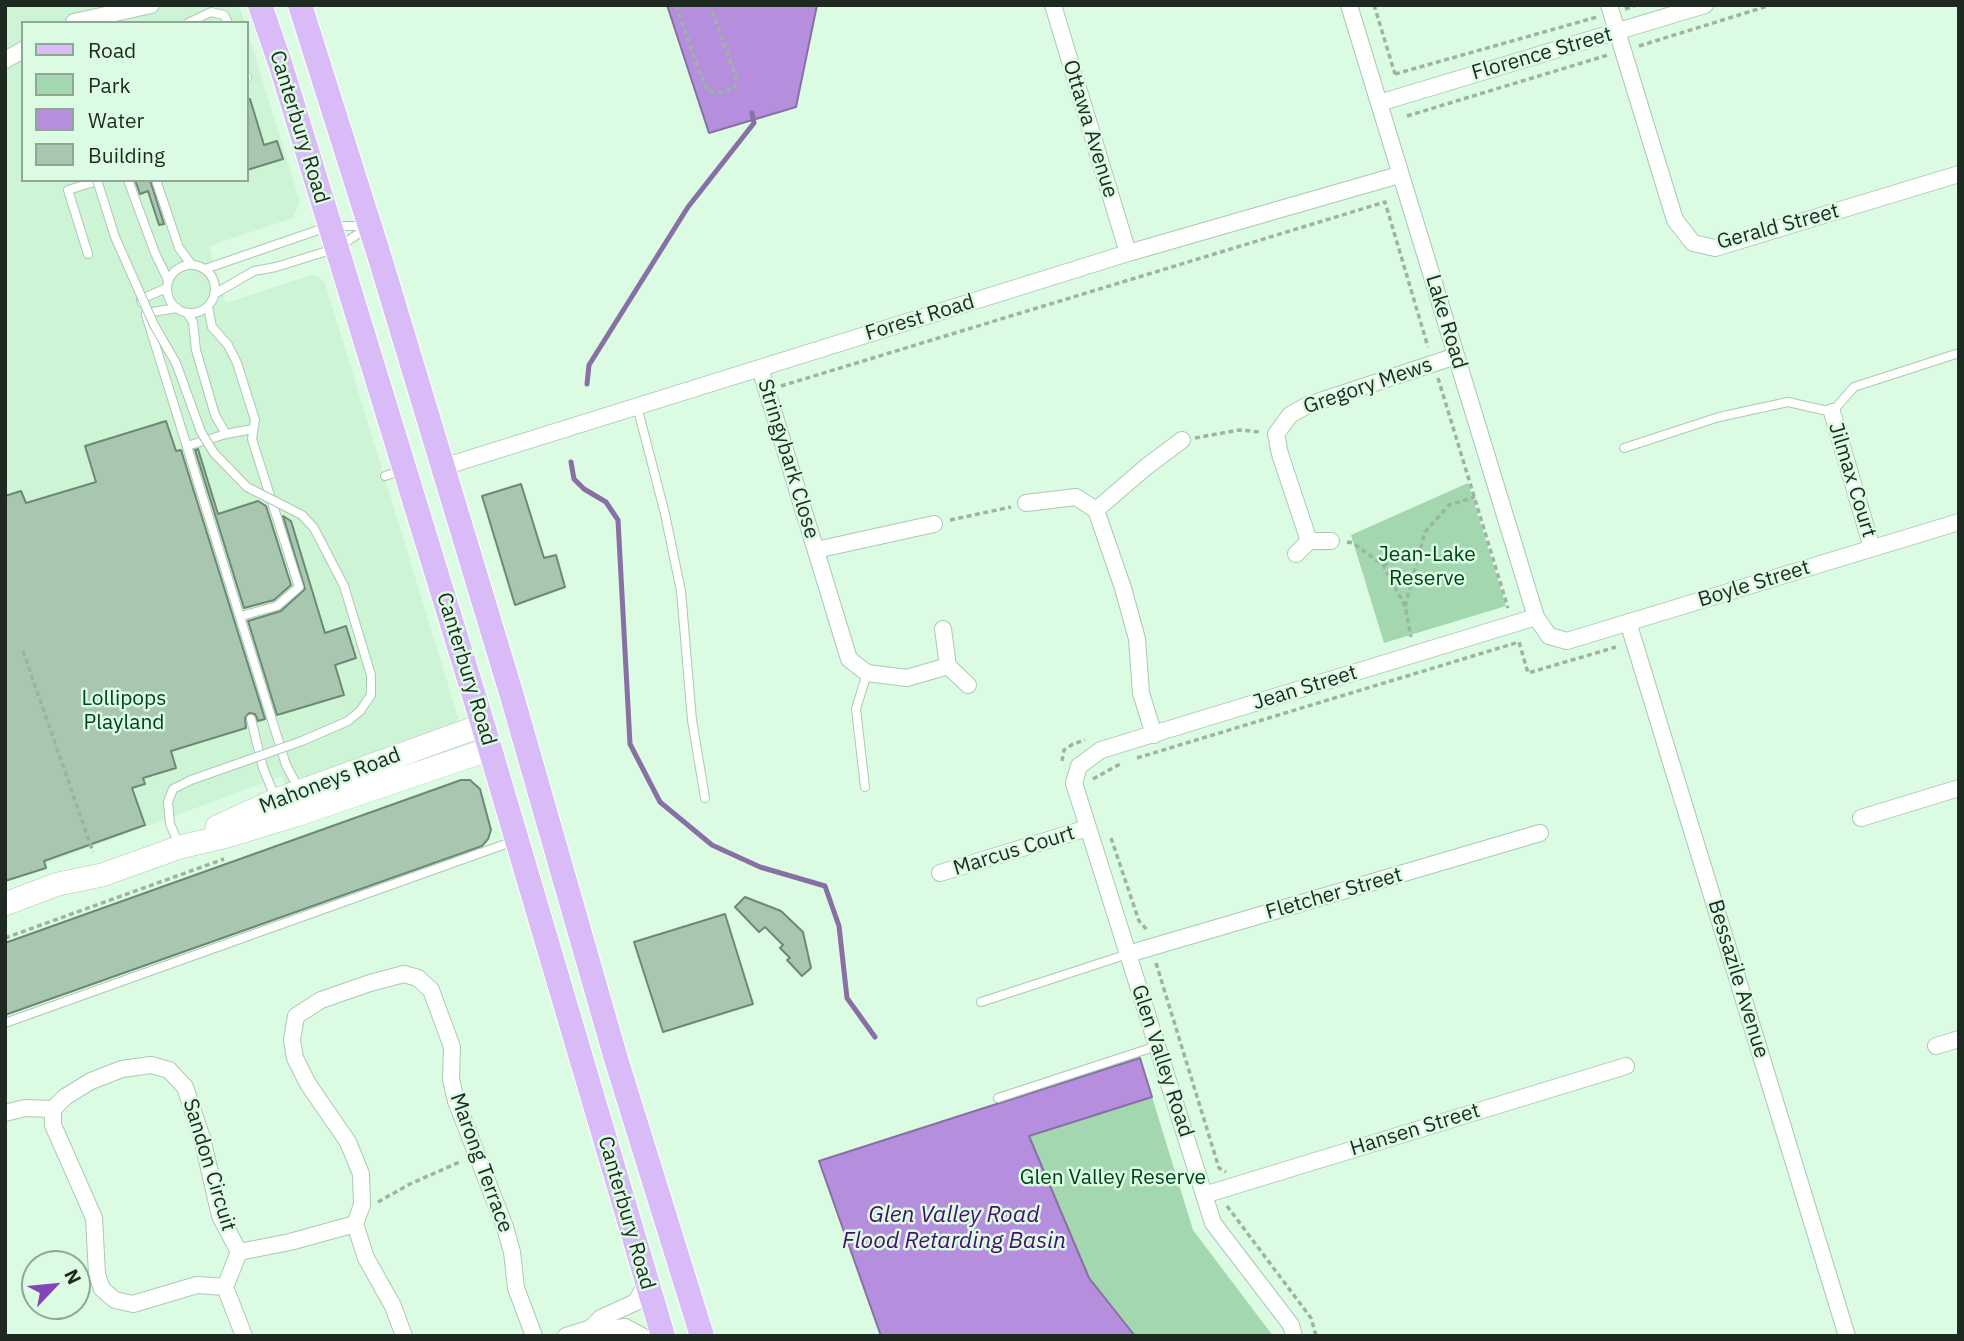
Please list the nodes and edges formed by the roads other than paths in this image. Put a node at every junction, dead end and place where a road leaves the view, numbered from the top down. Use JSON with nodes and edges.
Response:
{"nodes":[{"id":1,"x":105,"y":5,"type":"edge"},
{"id":2,"x":151,"y":5,"type":"edge"},
{"id":3,"x":260,"y":5,"type":"edge"},
{"id":4,"x":300,"y":5,"type":"edge"},
{"id":5,"x":1052,"y":5,"type":"edge"},
{"id":6,"x":1349,"y":5,"type":"edge"},
{"id":7,"x":1705,"y":5,"type":"edge"},
{"id":8,"x":1611,"y":9,"type":"edge"},
{"id":9,"x":76,"y":21,"type":"edge"},
{"id":10,"x":79,"y":21,"type":"edge"},
{"id":11,"x":192,"y":21,"type":"edge"},
{"id":12,"x":227,"y":21,"type":"edge"},
{"id":13,"x":1618,"y":32,"type":"junction"},
{"id":14,"x":21,"y":51,"type":"edge"},
{"id":15,"x":5,"y":60,"type":"edge"},
{"id":16,"x":1378,"y":103,"type":"junction"},
{"id":17,"x":1959,"y":174,"type":"edge"},
{"id":18,"x":1399,"y":175,"type":"junction"},
{"id":19,"x":94,"y":182,"type":"edge"},
{"id":20,"x":97,"y":182,"type":"edge"},
{"id":21,"x":129,"y":182,"type":"edge"},
{"id":22,"x":157,"y":182,"type":"edge"},
{"id":23,"x":370,"y":226,"type":"junction"},
{"id":24,"x":333,"y":237,"type":"junction"},
{"id":25,"x":1128,"y":253,"type":"junction"},
{"id":26,"x":88,"y":254,"type":"dead end"},
{"id":27,"x":191,"y":264,"type":"junction"},
{"id":28,"x":205,"y":269,"type":"junction"},
{"id":29,"x":167,"y":284,"type":"junction"},
{"id":30,"x":216,"y":293,"type":"junction"},
{"id":31,"x":208,"y":307,"type":"junction"},
{"id":32,"x":177,"y":308,"type":"junction"},
{"id":33,"x":146,"y":313,"type":"junction"},
{"id":34,"x":187,"y":313,"type":"junction"},
{"id":35,"x":1959,"y":353,"type":"edge"},
{"id":36,"x":1456,"y":356,"type":"junction"},
{"id":37,"x":760,"y":368,"type":"junction"},
{"id":38,"x":636,"y":407,"type":"junction"},
{"id":39,"x":1832,"y":412,"type":"junction"},
{"id":40,"x":253,"y":429,"type":"junction"},
{"id":41,"x":226,"y":434,"type":"junction"},
{"id":42,"x":1182,"y":440,"type":"road end"},
{"id":43,"x":187,"y":446,"type":"junction"},
{"id":44,"x":1624,"y":448,"type":"dead end"},
{"id":45,"x":443,"y":467,"type":"junction"},
{"id":46,"x":1026,"y":503,"type":"road end"},
{"id":47,"x":1096,"y":510,"type":"junction"},
{"id":48,"x":1959,"y":522,"type":"edge"},
{"id":49,"x":934,"y":524,"type":"road end"},
{"id":50,"x":1309,"y":541,"type":"junction"},
{"id":51,"x":1331,"y":541,"type":"road end"},
{"id":52,"x":1872,"y":548,"type":"junction"},
{"id":53,"x":816,"y":550,"type":"junction"},
{"id":54,"x":1296,"y":554,"type":"dead end"},
{"id":55,"x":241,"y":616,"type":"junction"},
{"id":56,"x":1536,"y":617,"type":"junction"},
{"id":57,"x":1628,"y":622,"type":"junction"},
{"id":58,"x":943,"y":629,"type":"dead end"},
{"id":59,"x":1549,"y":636,"type":"joint"},
{"id":60,"x":948,"y":666,"type":"junction"},
{"id":61,"x":867,"y":673,"type":"junction"},
{"id":62,"x":968,"y":685,"type":"dead end"},
{"id":63,"x":251,"y":719,"type":"dead end"},
{"id":64,"x":483,"y":725,"type":"junction"},
{"id":65,"x":522,"y":729,"type":"junction"},
{"id":66,"x":1154,"y":735,"type":"junction"},
{"id":67,"x":490,"y":749,"type":"junction"},
{"id":68,"x":1079,"y":766,"type":"joint"},
{"id":69,"x":865,"y":787,"type":"dead end"},
{"id":70,"x":1959,"y":788,"type":"edge"},
{"id":71,"x":300,"y":791,"type":"junction"},
{"id":72,"x":705,"y":798,"type":"dead end"},
{"id":73,"x":276,"y":800,"type":"junction"},
{"id":74,"x":319,"y":807,"type":"junction"},
{"id":75,"x":296,"y":815,"type":"junction"},
{"id":76,"x":1861,"y":818,"type":"dead end"},
{"id":77,"x":1088,"y":828,"type":"junction"},
{"id":78,"x":1540,"y":833,"type":"dead end"},
{"id":79,"x":517,"y":840,"type":"junction"},
{"id":80,"x":180,"y":847,"type":"junction"},
{"id":81,"x":940,"y":873,"type":"dead end"},
{"id":82,"x":102,"y":875,"type":"junction"},
{"id":83,"x":5,"y":904,"type":"edge"},
{"id":84,"x":5,"y":920,"type":"edge"},
{"id":85,"x":1128,"y":954,"type":"junction"},
{"id":86,"x":981,"y":1002,"type":"dead end"},
{"id":87,"x":5,"y":1023,"type":"edge"},
{"id":88,"x":1959,"y":1039,"type":"edge"},
{"id":89,"x":1157,"y":1046,"type":"junction"},
{"id":90,"x":1936,"y":1046,"type":"dead end"},
{"id":91,"x":1626,"y":1066,"type":"dead end"},
{"id":92,"x":998,"y":1098,"type":"dead end"},
{"id":93,"x":53,"y":1109,"type":"junction"},
{"id":94,"x":5,"y":1113,"type":"edge"},
{"id":95,"x":1204,"y":1195,"type":"junction"},
{"id":96,"x":355,"y":1224,"type":"junction"},
{"id":97,"x":239,"y":1252,"type":"junction"},
{"id":98,"x":646,"y":1284,"type":"junction"},
{"id":99,"x":225,"y":1287,"type":"junction"},
{"id":100,"x":591,"y":1328,"type":"junction"},
{"id":101,"x":244,"y":1336,"type":"edge"},
{"id":102,"x":404,"y":1336,"type":"edge"},
{"id":103,"x":534,"y":1336,"type":"edge"},
{"id":104,"x":566,"y":1336,"type":"edge"},
{"id":105,"x":642,"y":1336,"type":"edge"},
{"id":106,"x":663,"y":1336,"type":"edge"},
{"id":107,"x":702,"y":1336,"type":"edge"},
{"id":108,"x":1294,"y":1336,"type":"edge"},
{"id":109,"x":1847,"y":1336,"type":"edge"}],
"edges":[{"from":1,"to":9,"type":"street"},
{"from":2,"to":10,"type":"street"},
{"from":3,"to":24,"type":"main road","name":"Canterbury Road"},
{"from":4,"to":23,"type":"main road","name":"Canterbury Road"},
{"from":5,"to":25,"type":"street","name":"Ottawa Avenue"},
{"from":6,"to":16,"type":"street","name":"Lake Road"},
{"from":7,"to":13,"type":"street","name":"Florence Street"},
{"from":8,"to":13,"type":"street","name":"Gerald Street"},
{"from":11,"to":12,"type":"lane"},
{"from":13,"to":16,"type":"street","name":"Florence Street"},
{"from":13,"to":17,"type":"street","name":"Gerald Street"},
{"from":14,"to":15,"type":"street"},
{"from":16,"to":18,"type":"street","name":"Lake Road"},
{"from":18,"to":25,"type":"street","name":"Forest Road"},
{"from":18,"to":36,"type":"street","name":"Lake Road"},
{"from":19,"to":26,"type":"lane"},
{"from":20,"to":80,"type":"lane","bridge":true},
{"from":21,"to":29,"type":"lane"},
{"from":22,"to":27,"type":"lane"},
{"from":23,"to":24,"type":"lane"},
{"from":23,"to":24,"type":"lane"},
{"from":23,"to":45,"type":"main road","name":"Canterbury Road"},
{"from":24,"to":28,"type":"lane"},
{"from":24,"to":30,"type":"lane"},
{"from":24,"to":64,"type":"main road","name":"Canterbury Road"},
{"from":25,"to":37,"type":"street","name":"Forest Road"},
{"from":27,"to":28,"type":"lane"},
{"from":27,"to":29,"type":"lane"},
{"from":28,"to":30,"type":"lane"},
{"from":29,"to":32,"type":"lane"},
{"from":29,"to":33,"type":"lane"},
{"from":30,"to":31,"type":"lane"},
{"from":31,"to":34,"type":"lane"},
{"from":31,"to":40,"type":"lane"},
{"from":32,"to":33,"type":"lane"},
{"from":32,"to":34,"type":"lane"},
{"from":33,"to":43,"type":"lane"},
{"from":34,"to":41,"type":"lane"},
{"from":35,"to":39,"type":"lane"},
{"from":36,"to":50,"type":"street","name":"Gregory Mews"},
{"from":36,"to":56,"type":"street","name":"Lake Road"},
{"from":37,"to":38,"type":"street","name":"Forest Road"},
{"from":37,"to":53,"type":"street","name":"Stringybark Close"},
{"from":38,"to":45,"type":"street","name":"Forest Road"},
{"from":38,"to":72,"type":"lane"},
{"from":39,"to":44,"type":"lane"},
{"from":39,"to":52,"type":"street","name":"Jilmax Court"},
{"from":40,"to":41,"type":"lane"},
{"from":40,"to":55,"type":"lane"},
{"from":41,"to":43,"type":"lane"},
{"from":42,"to":47,"type":"street"},
{"from":43,"to":55,"type":"lane"},
{"from":45,"to":65,"type":"main road","name":"Canterbury Road"},
{"from":46,"to":47,"type":"street"},
{"from":47,"to":66,"type":"street"},
{"from":48,"to":52,"type":"street","name":"Boyle Street"},
{"from":49,"to":53,"type":"street","name":"Stringybark Close"},
{"from":50,"to":51,"type":"street"},
{"from":50,"to":54,"type":"street"},
{"from":52,"to":57,"type":"street","name":"Boyle Street"},
{"from":53,"to":61,"type":"street","name":"Stringybark Close"},
{"from":55,"to":71,"type":"lane"},
{"from":56,"to":59,"type":"street","name":"Lake Road"},
{"from":56,"to":66,"type":"street","name":"Jean Street"},
{"from":57,"to":59,"type":"street","name":"Boyle Street"},
{"from":57,"to":109,"type":"street","name":"Bessazile Avenue"},
{"from":58,"to":60,"type":"street"},
{"from":60,"to":61,"type":"street"},
{"from":60,"to":62,"type":"street"},
{"from":61,"to":69,"type":"lane"},
{"from":63,"to":73,"type":"lane"},
{"from":64,"to":65,"type":"main road"},
{"from":64,"to":67,"type":"main road","name":"Canterbury Road"},
{"from":64,"to":71,"type":"main road","name":"Mahoneys Road"},
{"from":65,"to":67,"type":"main road"},
{"from":65,"to":107,"type":"main road","name":"Canterbury Road"},
{"from":66,"to":68,"type":"street","name":"Jean Street"},
{"from":67,"to":74,"type":"main road","name":"Mahoneys Road"},
{"from":67,"to":79,"type":"main road","name":"Canterbury Road"},
{"from":68,"to":77,"type":"street","name":"Glen Valley Road"},
{"from":70,"to":76,"type":"street"},
{"from":71,"to":73,"type":"main road","name":"Mahoneys Road"},
{"from":71,"to":74,"type":"main road"},
{"from":73,"to":75,"type":"main road"},
{"from":73,"to":80,"type":"main road","name":"Mahoneys Road"},
{"from":74,"to":75,"type":"main road","name":"Mahoneys Road"},
{"from":75,"to":80,"type":"main road","name":"Mahoneys Road"},
{"from":77,"to":81,"type":"street","name":"Marcus Court"},
{"from":77,"to":85,"type":"street","name":"Glen Valley Road"},
{"from":78,"to":85,"type":"street","name":"Fletcher Street"},
{"from":79,"to":87,"type":"lane"},
{"from":79,"to":98,"type":"main road","name":"Canterbury Road"},
{"from":80,"to":82,"type":"main road","name":"Mahoneys Road"},
{"from":82,"to":83,"type":"main road","name":"Mahoneys Road"},
{"from":82,"to":84,"type":"main road","name":"Mahoneys Road"},
{"from":85,"to":86,"type":"lane"},
{"from":85,"to":89,"type":"street","name":"Glen Valley Road"},
{"from":88,"to":90,"type":"street"},
{"from":89,"to":92,"type":"lane"},
{"from":89,"to":95,"type":"street","name":"Glen Valley Road"},
{"from":91,"to":95,"type":"street","name":"Hansen Street"},
{"from":93,"to":94,"type":"street"},
{"from":93,"to":97,"type":"street","name":"Sandon Circuit"},
{"from":93,"to":99,"type":"street"},
{"from":95,"to":108,"type":"street","name":"Glen Valley Road"},
{"from":96,"to":97,"type":"street"},
{"from":96,"to":102,"type":"street"},
{"from":96,"to":103,"type":"street","name":"Marong Terrace"},
{"from":97,"to":99,"type":"street"},
{"from":98,"to":100,"type":"street"},
{"from":98,"to":106,"type":"main road","name":"Canterbury Road"},
{"from":99,"to":101,"type":"street"},
{"from":100,"to":104,"type":"street"},
{"from":100,"to":105,"type":"street"}]}
